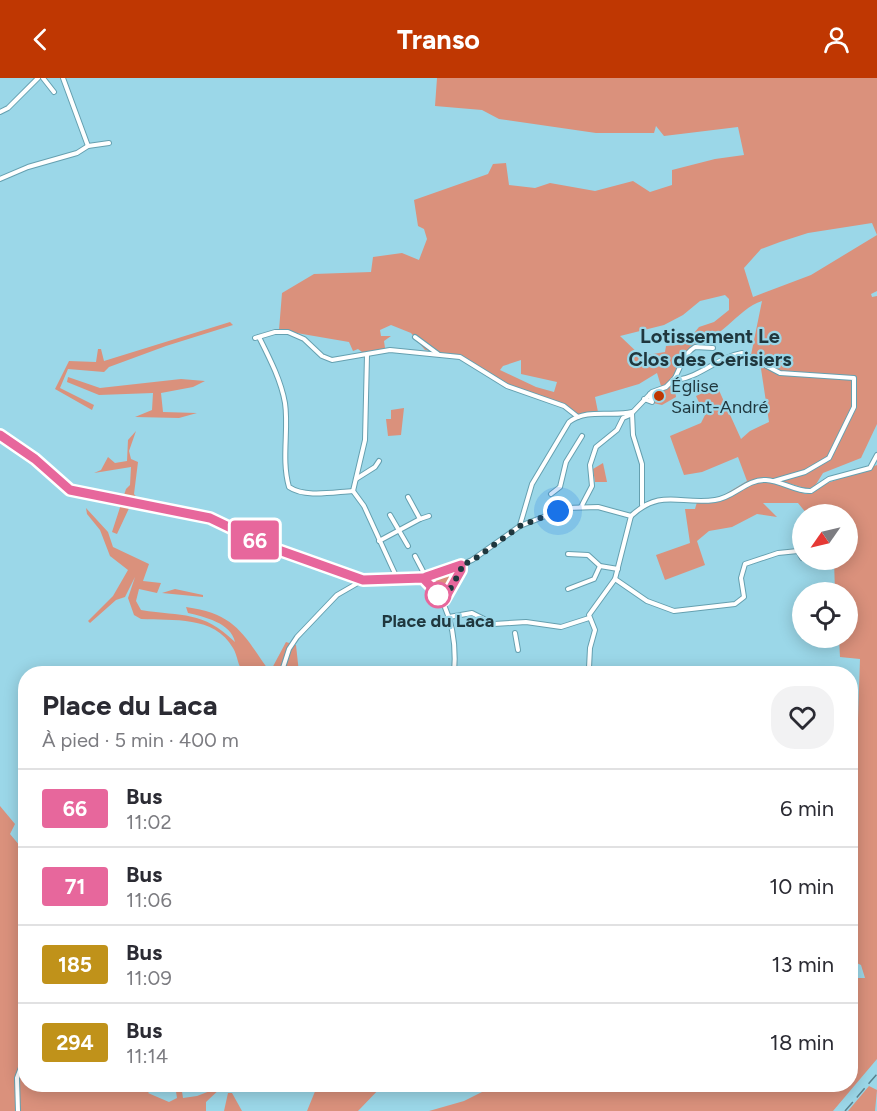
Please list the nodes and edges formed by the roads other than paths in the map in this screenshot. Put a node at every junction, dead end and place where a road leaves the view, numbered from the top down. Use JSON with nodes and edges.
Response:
{"nodes":[{"id":1,"x":38,"y":78,"type":"edge"},
{"id":2,"x":43,"y":78,"type":"edge"},
{"id":3,"x":63,"y":78,"type":"edge"},
{"id":4,"x":54,"y":92,"type":"dead end"},
{"id":5,"x":0,"y":112,"type":"edge"},
{"id":6,"x":109,"y":143,"type":"dead end"},
{"id":7,"x":88,"y":146,"type":"junction"},
{"id":8,"x":0,"y":179,"type":"edge"},
{"id":9,"x":415,"y":336,"type":"dead end"},
{"id":10,"x":713,"y":348,"type":"dead end"},
{"id":11,"x":439,"y":354,"type":"junction"},
{"id":12,"x":367,"y":355,"type":"junction"},
{"id":13,"x":675,"y":378,"type":"junction"},
{"id":14,"x":632,"y":412,"type":"junction"},
{"id":15,"x":625,"y":415,"type":"junction"},
{"id":16,"x":578,"y":417,"type":"junction"},
{"id":17,"x":0,"y":435,"type":"edge"},
{"id":18,"x":582,"y":436,"type":"dead end"},
{"id":19,"x":877,"y":455,"type":"edge"},
{"id":20,"x":379,"y":461,"type":"dead end"},
{"id":21,"x":355,"y":479,"type":"junction"},
{"id":22,"x":774,"y":481,"type":"junction"},
{"id":23,"x":353,"y":491,"type":"junction"},
{"id":24,"x":551,"y":494,"type":"dead end"},
{"id":25,"x":408,"y":497,"type":"dead end"},
{"id":26,"x":642,"y":505,"type":"junction"},
{"id":27,"x":580,"y":508,"type":"junction"},
{"id":28,"x":390,"y":515,"type":"dead end"},
{"id":29,"x":429,"y":516,"type":"dead end"},
{"id":30,"x":631,"y":516,"type":"junction"},
{"id":31,"x":420,"y":519,"type":"junction"},
{"id":32,"x":520,"y":526,"type":"junction"},
{"id":33,"x":399,"y":529,"type":"junction"},
{"id":34,"x":379,"y":541,"type":"junction"},
{"id":35,"x":408,"y":546,"type":"dead end"},
{"id":36,"x":792,"y":552,"type":"edge"},
{"id":37,"x":568,"y":554,"type":"dead end"},
{"id":38,"x":415,"y":556,"type":"dead end"},
{"id":39,"x":461,"y":565,"type":"junction"},
{"id":40,"x":600,"y":566,"type":"junction"},
{"id":41,"x":618,"y":569,"type":"junction"},
{"id":42,"x":424,"y":577,"type":"junction"},
{"id":43,"x":397,"y":578,"type":"junction"},
{"id":44,"x":615,"y":579,"type":"junction"},
{"id":45,"x":363,"y":580,"type":"junction"},
{"id":46,"x":568,"y":589,"type":"dead end"},
{"id":47,"x":444,"y":600,"type":"junction"},
{"id":48,"x":449,"y":617,"type":"junction"},
{"id":49,"x":589,"y":618,"type":"junction"},
{"id":50,"x":515,"y":633,"type":"dead end"},
{"id":51,"x":518,"y":650,"type":"dead end"},
{"id":52,"x":284,"y":666,"type":"edge"},
{"id":53,"x":454,"y":666,"type":"edge"},
{"id":54,"x":589,"y":666,"type":"edge"},
{"id":55,"x":18,"y":1073,"type":"edge"},
{"id":56,"x":18,"y":1111,"type":"edge"}],
"edges":[{"from":1,"to":5,"type":"street"},
{"from":2,"to":4,"type":"street"},
{"from":3,"to":7,"type":"street"},
{"from":6,"to":7,"type":"street"},
{"from":7,"to":8,"type":"street"},
{"from":9,"to":11,"type":"street"},
{"from":10,"to":13,"type":"street"},
{"from":11,"to":12,"type":"street"},
{"from":11,"to":16,"type":"street"},
{"from":12,"to":21,"type":"street"},
{"from":12,"to":23,"type":"street"},
{"from":13,"to":14,"type":"street"},
{"from":13,"to":22,"type":"street"},
{"from":14,"to":15,"type":"street"},
{"from":14,"to":26,"type":"street"},
{"from":15,"to":16,"type":"street"},
{"from":15,"to":27,"type":"street"},
{"from":16,"to":32,"type":"street"},
{"from":17,"to":45,"type":"street"},
{"from":18,"to":24,"type":"street"},
{"from":19,"to":22,"type":"street"},
{"from":20,"to":21,"type":"street"},
{"from":21,"to":23,"type":"street"},
{"from":22,"to":26,"type":"street"},
{"from":23,"to":34,"type":"street"},
{"from":25,"to":31,"type":"street"},
{"from":26,"to":30,"type":"street"},
{"from":27,"to":30,"type":"street"},
{"from":27,"to":32,"type":"street"},
{"from":28,"to":33,"type":"street"},
{"from":29,"to":31,"type":"street"},
{"from":30,"to":41,"type":"street"},
{"from":31,"to":33,"type":"street"},
{"from":32,"to":39,"type":"street"},
{"from":33,"to":34,"type":"street"},
{"from":33,"to":35,"type":"street"},
{"from":34,"to":43,"type":"street"},
{"from":36,"to":44,"type":"street"},
{"from":37,"to":40,"type":"street"},
{"from":38,"to":42,"type":"street"},
{"from":39,"to":42,"type":"street"},
{"from":39,"to":47,"type":"street"},
{"from":40,"to":41,"type":"street"},
{"from":40,"to":46,"type":"street"},
{"from":41,"to":44,"type":"street"},
{"from":42,"to":43,"type":"street"},
{"from":42,"to":47,"type":"street"},
{"from":43,"to":45,"type":"street"},
{"from":44,"to":49,"type":"street"},
{"from":45,"to":52,"type":"street"},
{"from":47,"to":48,"type":"street"},
{"from":48,"to":49,"type":"street"},
{"from":48,"to":53,"type":"street"},
{"from":49,"to":54,"type":"street"},
{"from":50,"to":51,"type":"street"},
{"from":55,"to":56,"type":"street"}]}
